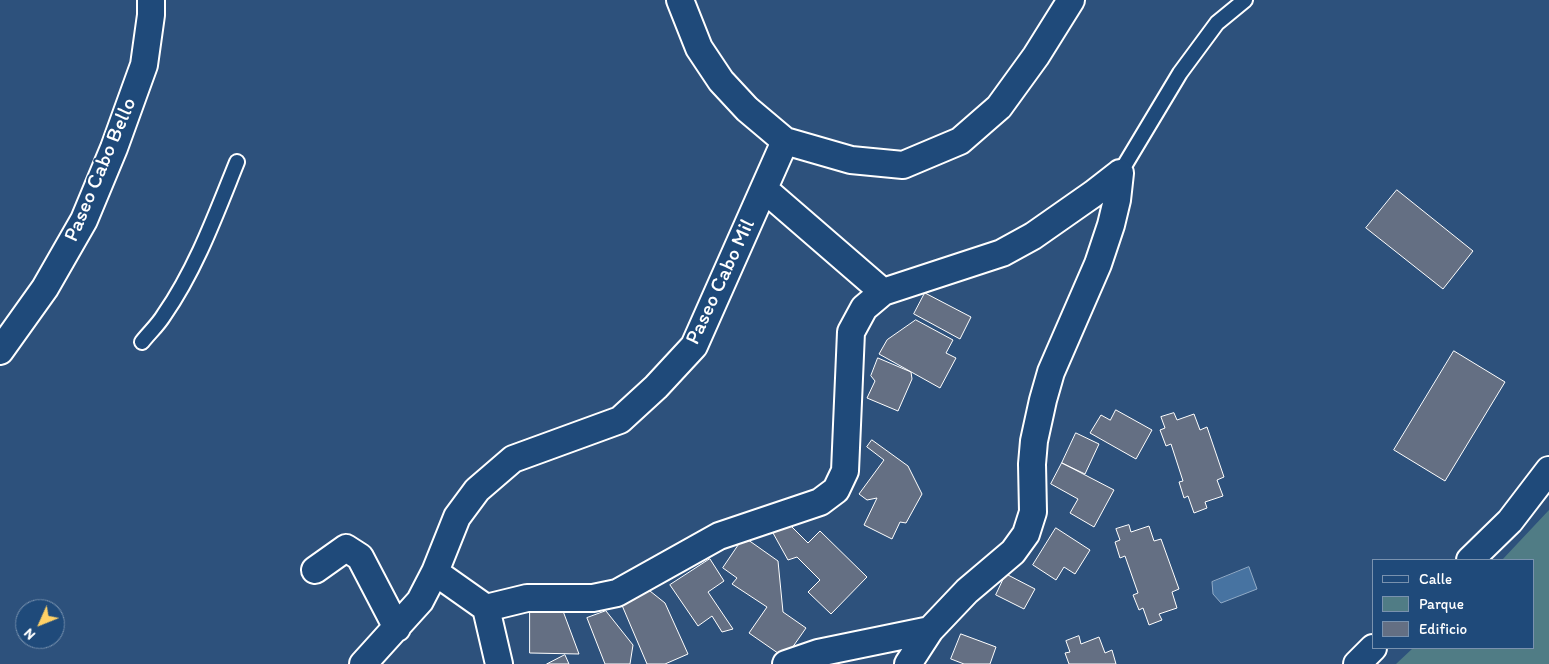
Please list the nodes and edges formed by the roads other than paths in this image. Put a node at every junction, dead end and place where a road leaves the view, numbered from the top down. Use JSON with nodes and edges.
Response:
{"nodes":[{"id":1,"x":151,"y":0,"type":"edge"},
{"id":2,"x":680,"y":0,"type":"edge"},
{"id":3,"x":1071,"y":0,"type":"edge"},
{"id":4,"x":1245,"y":0,"type":"edge"},
{"id":5,"x":785,"y":141,"type":"junction"},
{"id":6,"x":237,"y":162,"type":"dead end"},
{"id":7,"x":1120,"y":173,"type":"junction"},
{"id":8,"x":764,"y":189,"type":"junction"},
{"id":9,"x":883,"y":292,"type":"junction"},
{"id":10,"x":142,"y":342,"type":"dead end"},
{"id":11,"x":0,"y":351,"type":"edge"},
{"id":12,"x":1549,"y":470,"type":"edge"},
{"id":13,"x":1471,"y":559,"type":"edge"},
{"id":14,"x":315,"y":570,"type":"dead end"},
{"id":15,"x":434,"y":572,"type":"junction"},
{"id":16,"x":486,"y":608,"type":"junction"},
{"id":17,"x":397,"y":628,"type":"junction"},
{"id":18,"x":930,"y":630,"type":"junction"},
{"id":19,"x":1372,"y":649,"type":"edge"},
{"id":20,"x":362,"y":664,"type":"edge"},
{"id":21,"x":499,"y":664,"type":"edge"},
{"id":22,"x":786,"y":664,"type":"edge"},
{"id":23,"x":908,"y":664,"type":"edge"},
{"id":24,"x":1358,"y":664,"type":"edge"}],
"edges":[{"from":1,"to":11,"type":"street","name":"Paseo Cabo Bello"},
{"from":2,"to":5,"type":"street"},
{"from":3,"to":5,"type":"street"},
{"from":4,"to":7,"type":"lane"},
{"from":5,"to":8,"type":"street","name":"Paseo Cabo Mil"},
{"from":6,"to":10,"type":"lane"},
{"from":7,"to":9,"type":"street"},
{"from":7,"to":18,"type":"street"},
{"from":8,"to":9,"type":"street"},
{"from":8,"to":15,"type":"street","name":"Paseo Cabo Mil"},
{"from":9,"to":16,"type":"street"},
{"from":12,"to":13,"type":"street"},
{"from":14,"to":17,"type":"street"},
{"from":15,"to":16,"type":"street"},
{"from":15,"to":17,"type":"street","name":"Paseo Cabo Mil"},
{"from":16,"to":21,"type":"street"},
{"from":17,"to":20,"type":"street","name":"Paseo Cabo Mil"},
{"from":18,"to":22,"type":"street"},
{"from":18,"to":23,"type":"street"},
{"from":19,"to":24,"type":"street"}]}
